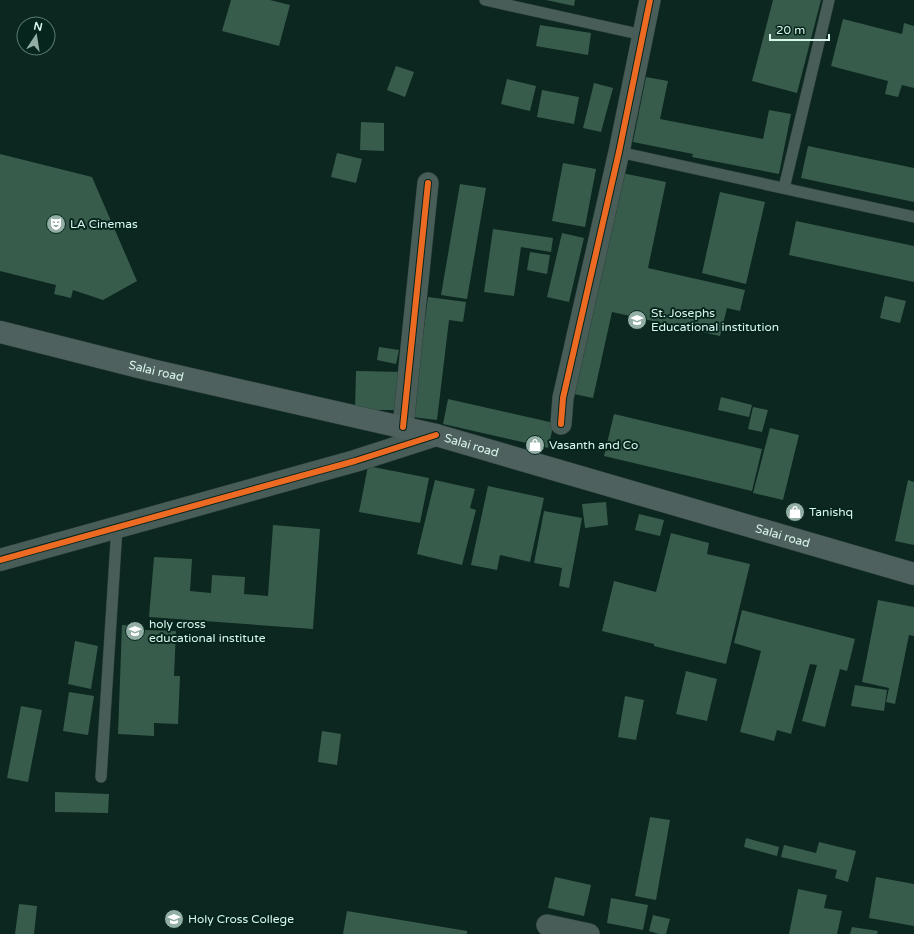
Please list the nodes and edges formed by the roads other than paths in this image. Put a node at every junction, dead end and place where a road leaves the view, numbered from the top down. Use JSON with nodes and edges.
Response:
{"nodes":[{"id":1,"x":485,"y":0,"type":"edge"},
{"id":2,"x":650,"y":0,"type":"edge"},
{"id":3,"x":829,"y":0,"type":"edge"},
{"id":4,"x":643,"y":35,"type":"junction"},
{"id":5,"x":620,"y":152,"type":"junction"},
{"id":6,"x":428,"y":182,"type":"dead end"},
{"id":7,"x":784,"y":188,"type":"junction"},
{"id":8,"x":914,"y":217,"type":"edge"},
{"id":9,"x":0,"y":332,"type":"edge"},
{"id":10,"x":561,"y":424,"type":"dead end"},
{"id":11,"x":403,"y":427,"type":"junction"},
{"id":12,"x":436,"y":435,"type":"junction"},
{"id":13,"x":117,"y":528,"type":"junction"},
{"id":14,"x":0,"y":560,"type":"edge"},
{"id":15,"x":914,"y":574,"type":"edge"},
{"id":16,"x":101,"y":777,"type":"dead end"},
{"id":17,"x":547,"y":925,"type":"dead end"},
{"id":18,"x":589,"y":934,"type":"edge"}],
"edges":[{"from":1,"to":4,"type":"lane"},
{"from":2,"to":4,"type":"street"},
{"from":3,"to":7,"type":"lane"},
{"from":4,"to":5,"type":"street"},
{"from":5,"to":7,"type":"lane"},
{"from":5,"to":10,"type":"street"},
{"from":6,"to":11,"type":"street"},
{"from":7,"to":8,"type":"lane"},
{"from":9,"to":11,"type":"main road","name":"Salai road"},
{"from":11,"to":12,"type":"main road","name":"Salai road"},
{"from":12,"to":13,"type":"street"},
{"from":12,"to":15,"type":"main road","name":"Salai road"},
{"from":13,"to":14,"type":"street"},
{"from":13,"to":16,"type":"lane"},
{"from":17,"to":18,"type":"street"}]}
